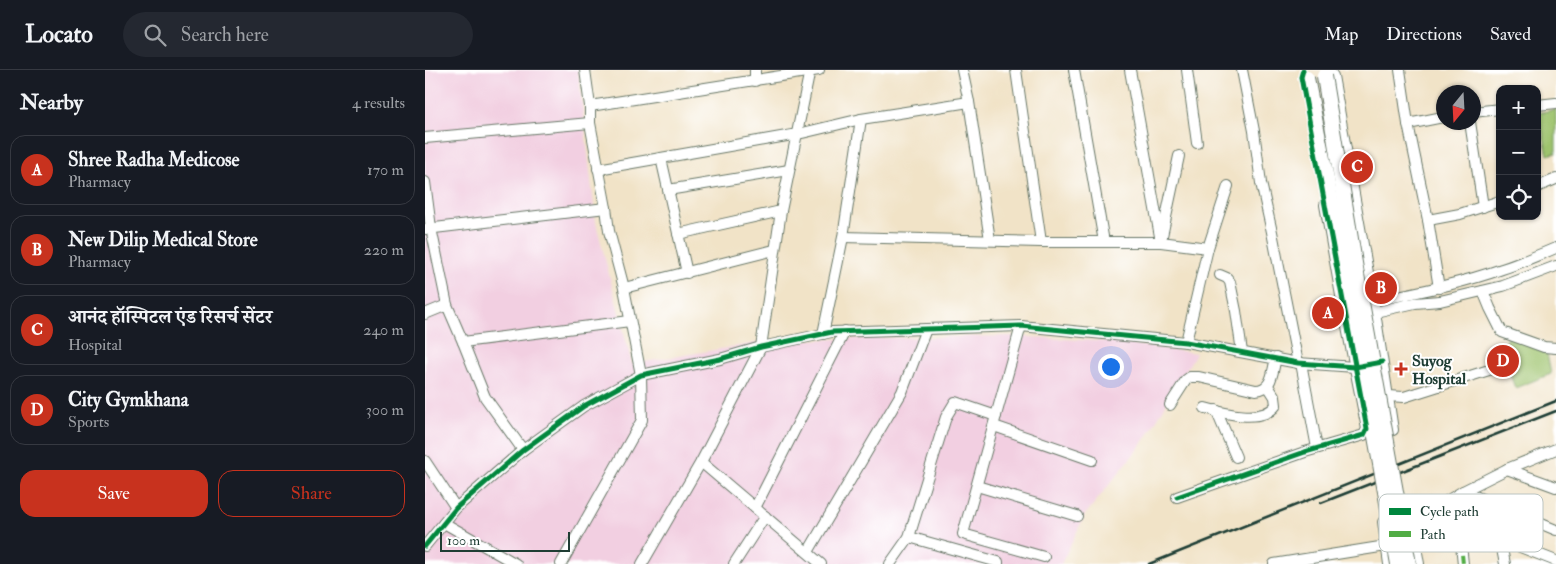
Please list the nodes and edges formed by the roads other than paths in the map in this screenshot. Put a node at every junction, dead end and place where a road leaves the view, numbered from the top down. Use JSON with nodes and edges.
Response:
{"nodes":[{"id":1,"x":585,"y":70,"type":"edge"},
{"id":2,"x":962,"y":70,"type":"edge"},
{"id":3,"x":1016,"y":70,"type":"edge"},
{"id":4,"x":1074,"y":70,"type":"edge"},
{"id":5,"x":1130,"y":70,"type":"edge"},
{"id":6,"x":1187,"y":70,"type":"edge"},
{"id":7,"x":1242,"y":70,"type":"edge"},
{"id":8,"x":1400,"y":70,"type":"edge"},
{"id":9,"x":813,"y":71,"type":"edge"},
{"id":10,"x":1326,"y":73,"type":"edge"},
{"id":11,"x":1305,"y":74,"type":"edge"},
{"id":12,"x":755,"y":75,"type":"edge"},
{"id":13,"x":969,"y":102,"type":"junction"},
{"id":14,"x":1556,"y":103,"type":"edge"},
{"id":15,"x":1541,"y":105,"type":"edge"},
{"id":16,"x":590,"y":106,"type":"junction"},
{"id":17,"x":1496,"y":109,"type":"edge"},
{"id":18,"x":1481,"y":111,"type":"edge"},
{"id":19,"x":1436,"y":118,"type":"edge"},
{"id":20,"x":861,"y":119,"type":"junction"},
{"id":21,"x":590,"y":123,"type":"junction"},
{"id":22,"x":1408,"y":124,"type":"junction"},
{"id":23,"x":1471,"y":130,"type":"edge"},
{"id":24,"x":798,"y":134,"type":"junction"},
{"id":25,"x":425,"y":138,"type":"edge"},
{"id":26,"x":1197,"y":143,"type":"dead end"},
{"id":27,"x":1179,"y":156,"type":"dead end"},
{"id":28,"x":661,"y":158,"type":"junction"},
{"id":29,"x":598,"y":169,"type":"junction"},
{"id":30,"x":789,"y":170,"type":"junction"},
{"id":31,"x":1556,"y":179,"type":"edge"},
{"id":32,"x":425,"y":182,"type":"edge"},
{"id":33,"x":1541,"y":185,"type":"edge"},
{"id":34,"x":1227,"y":186,"type":"dead end"},
{"id":35,"x":668,"y":190,"type":"junction"},
{"id":36,"x":1496,"y":202,"type":"edge"},
{"id":37,"x":1483,"y":207,"type":"junction"},
{"id":38,"x":606,"y":208,"type":"junction"},
{"id":39,"x":781,"y":211,"type":"junction"},
{"id":40,"x":1428,"y":220,"type":"junction"},
{"id":41,"x":428,"y":228,"type":"edge"},
{"id":42,"x":678,"y":234,"type":"junction"},
{"id":43,"x":843,"y":237,"type":"junction"},
{"id":44,"x":990,"y":240,"type":"junction"},
{"id":45,"x":1041,"y":242,"type":"junction"},
{"id":46,"x":1104,"y":242,"type":"junction"},
{"id":47,"x":1161,"y":242,"type":"junction"},
{"id":48,"x":1208,"y":248,"type":"junction"},
{"id":49,"x":1556,"y":248,"type":"edge"},
{"id":50,"x":775,"y":250,"type":"junction"},
{"id":51,"x":1556,"y":266,"type":"edge"},
{"id":52,"x":687,"y":273,"type":"junction"},
{"id":53,"x":1220,"y":275,"type":"dead end"},
{"id":54,"x":624,"y":288,"type":"junction"},
{"id":55,"x":1439,"y":288,"type":"junction"},
{"id":56,"x":1483,"y":291,"type":"junction"},
{"id":57,"x":1372,"y":300,"type":"junction"},
{"id":58,"x":447,"y":305,"type":"junction"},
{"id":59,"x":1375,"y":312,"type":"junction"},
{"id":60,"x":425,"y":314,"type":"edge"},
{"id":61,"x":630,"y":321,"type":"junction"},
{"id":62,"x":1021,"y":326,"type":"junction"},
{"id":63,"x":926,"y":329,"type":"junction"},
{"id":64,"x":845,"y":331,"type":"junction"},
{"id":65,"x":823,"y":334,"type":"junction"},
{"id":66,"x":463,"y":342,"type":"junction"},
{"id":67,"x":1186,"y":342,"type":"junction"},
{"id":68,"x":761,"y":347,"type":"junction"},
{"id":69,"x":1556,"y":348,"type":"edge"},
{"id":70,"x":1242,"y":352,"type":"junction"},
{"id":71,"x":1276,"y":358,"type":"junction"},
{"id":72,"x":1383,"y":362,"type":"junction"},
{"id":73,"x":1300,"y":363,"type":"junction"},
{"id":74,"x":1507,"y":366,"type":"dead end"},
{"id":75,"x":1355,"y":367,"type":"junction"},
{"id":76,"x":641,"y":375,"type":"junction"},
{"id":77,"x":1267,"y":386,"type":"junction"},
{"id":78,"x":1387,"y":396,"type":"junction"},
{"id":79,"x":1170,"y":405,"type":"dead end"},
{"id":80,"x":1205,"y":408,"type":"dead end"},
{"id":81,"x":1216,"y":410,"type":"junction"},
{"id":82,"x":995,"y":421,"type":"junction"},
{"id":83,"x":1364,"y":435,"type":"junction"},
{"id":84,"x":1317,"y":448,"type":"junction"},
{"id":85,"x":1556,"y":449,"type":"edge"},
{"id":86,"x":523,"y":450,"type":"junction"},
{"id":87,"x":1236,"y":457,"type":"dead end"},
{"id":88,"x":1092,"y":460,"type":"dead end"},
{"id":89,"x":425,"y":461,"type":"edge"},
{"id":90,"x":701,"y":462,"type":"junction"},
{"id":91,"x":1507,"y":469,"type":"junction"},
{"id":92,"x":977,"y":486,"type":"junction"},
{"id":93,"x":1556,"y":487,"type":"edge"},
{"id":94,"x":1463,"y":491,"type":"junction"},
{"id":95,"x":1385,"y":494,"type":"edge"},
{"id":96,"x":1396,"y":494,"type":"edge"},
{"id":97,"x":1458,"y":494,"type":"edge"},
{"id":98,"x":1470,"y":494,"type":"edge"},
{"id":99,"x":1177,"y":497,"type":"dead end"},
{"id":100,"x":456,"y":508,"type":"junction"},
{"id":101,"x":755,"y":508,"type":"junction"},
{"id":102,"x":765,"y":516,"type":"junction"},
{"id":103,"x":1077,"y":516,"type":"dead end"},
{"id":104,"x":444,"y":524,"type":"junction"},
{"id":105,"x":1543,"y":525,"type":"edge"},
{"id":106,"x":1556,"y":530,"type":"edge"},
{"id":107,"x":909,"y":537,"type":"junction"},
{"id":108,"x":425,"y":546,"type":"edge"},
{"id":109,"x":1379,"y":547,"type":"edge"},
{"id":110,"x":808,"y":552,"type":"junction"},
{"id":111,"x":1524,"y":552,"type":"edge"},
{"id":112,"x":1044,"y":557,"type":"dead end"},
{"id":113,"x":1537,"y":559,"type":"edge"},
{"id":114,"x":1556,"y":561,"type":"edge"},
{"id":115,"x":736,"y":563,"type":"edge"},
{"id":116,"x":516,"y":564,"type":"edge"},
{"id":117,"x":561,"y":564,"type":"edge"},
{"id":118,"x":641,"y":564,"type":"edge"},
{"id":119,"x":821,"y":564,"type":"edge"},
{"id":120,"x":890,"y":564,"type":"edge"},
{"id":121,"x":998,"y":564,"type":"edge"},
{"id":122,"x":1274,"y":564,"type":"edge"}],
"edges":[{"from":1,"to":16,"type":"street"},
{"from":2,"to":13,"type":"street"},
{"from":3,"to":45,"type":"street"},
{"from":4,"to":46,"type":"street"},
{"from":5,"to":47,"type":"street"},
{"from":6,"to":26,"type":"street"},
{"from":7,"to":73,"type":"street"},
{"from":8,"to":22,"type":"street"},
{"from":9,"to":12,"type":"street"},
{"from":9,"to":24,"type":"street"},
{"from":10,"to":57,"type":"street"},
{"from":10,"to":96,"type":"main road","bridge":true},
{"from":11,"to":75,"type":"street"},
{"from":11,"to":95,"type":"main road","bridge":true},
{"from":12,"to":16,"type":"street"},
{"from":13,"to":20,"type":"street"},
{"from":13,"to":44,"type":"street"},
{"from":14,"to":15,"type":"street"},
{"from":16,"to":21,"type":"street"},
{"from":17,"to":18,"type":"street"},
{"from":19,"to":22,"type":"street"},
{"from":20,"to":24,"type":"street"},
{"from":20,"to":43,"type":"street"},
{"from":21,"to":25,"type":"street"},
{"from":21,"to":29,"type":"street"},
{"from":22,"to":40,"type":"street"},
{"from":23,"to":37,"type":"street"},
{"from":24,"to":28,"type":"street"},
{"from":24,"to":30,"type":"street"},
{"from":27,"to":47,"type":"street"},
{"from":28,"to":29,"type":"street"},
{"from":28,"to":35,"type":"street"},
{"from":29,"to":38,"type":"street"},
{"from":30,"to":35,"type":"street"},
{"from":30,"to":39,"type":"street"},
{"from":31,"to":33,"type":"street"},
{"from":32,"to":41,"type":"street"},
{"from":34,"to":48,"type":"street"},
{"from":35,"to":42,"type":"street"},
{"from":36,"to":37,"type":"street"},
{"from":37,"to":40,"type":"street"},
{"from":38,"to":41,"type":"street"},
{"from":38,"to":54,"type":"street"},
{"from":39,"to":42,"type":"street"},
{"from":39,"to":50,"type":"street"},
{"from":40,"to":55,"type":"street"},
{"from":41,"to":58,"type":"street"},
{"from":42,"to":52,"type":"street"},
{"from":43,"to":44,"type":"street"},
{"from":43,"to":65,"type":"street"},
{"from":44,"to":45,"type":"street"},
{"from":45,"to":46,"type":"street"},
{"from":46,"to":47,"type":"street"},
{"from":47,"to":48,"type":"street"},
{"from":48,"to":67,"type":"street"},
{"from":49,"to":55,"type":"street"},
{"from":50,"to":52,"type":"street"},
{"from":50,"to":68,"type":"street"},
{"from":51,"to":56,"type":"street"},
{"from":52,"to":54,"type":"street"},
{"from":53,"to":70,"type":"street"},
{"from":54,"to":61,"type":"street"},
{"from":55,"to":57,"type":"street"},
{"from":56,"to":59,"type":"street"},
{"from":56,"to":69,"type":"street"},
{"from":57,"to":59,"type":"street"},
{"from":58,"to":60,"type":"street"},
{"from":58,"to":66,"type":"street"},
{"from":59,"to":72,"type":"street"},
{"from":61,"to":66,"type":"street"},
{"from":61,"to":76,"type":"street"},
{"from":62,"to":63,"type":"street"},
{"from":62,"to":67,"type":"street"},
{"from":62,"to":82,"type":"street"},
{"from":63,"to":64,"type":"street"},
{"from":63,"to":110,"type":"street"},
{"from":64,"to":65,"type":"street"},
{"from":64,"to":101,"type":"street"},
{"from":65,"to":68,"type":"street"},
{"from":66,"to":86,"type":"street"},
{"from":67,"to":70,"type":"street"},
{"from":68,"to":76,"type":"street"},
{"from":68,"to":90,"type":"street"},
{"from":70,"to":71,"type":"street"},
{"from":71,"to":73,"type":"street"},
{"from":71,"to":77,"type":"street"},
{"from":72,"to":75,"type":"street"},
{"from":72,"to":78,"type":"street"},
{"from":73,"to":75,"type":"street"},
{"from":73,"to":84,"type":"street"},
{"from":74,"to":78,"type":"street"},
{"from":75,"to":83,"type":"street"},
{"from":76,"to":86,"type":"street"},
{"from":76,"to":117,"type":"street"},
{"from":77,"to":79,"type":"street"},
{"from":77,"to":81,"type":"street"},
{"from":78,"to":83,"type":"street"},
{"from":80,"to":81,"type":"street"},
{"from":81,"to":87,"type":"street"},
{"from":82,"to":88,"type":"street"},
{"from":82,"to":92,"type":"street"},
{"from":82,"to":107,"type":"street"},
{"from":83,"to":84,"type":"street"},
{"from":84,"to":99,"type":"street"},
{"from":85,"to":91,"type":"street"},
{"from":86,"to":100,"type":"street"},
{"from":89,"to":100,"type":"street"},
{"from":90,"to":101,"type":"street"},
{"from":90,"to":118,"type":"street"},
{"from":91,"to":93,"type":"street"},
{"from":91,"to":94,"type":"street"},
{"from":92,"to":103,"type":"street"},
{"from":92,"to":112,"type":"street"},
{"from":94,"to":97,"type":"street"},
{"from":94,"to":98,"type":"street"},
{"from":100,"to":104,"type":"street"},
{"from":101,"to":102,"type":"street"},
{"from":102,"to":110,"type":"street"},
{"from":102,"to":115,"type":"street"},
{"from":104,"to":108,"type":"street"},
{"from":104,"to":116,"type":"street"},
{"from":105,"to":106,"type":"street"},
{"from":107,"to":120,"type":"street"},
{"from":107,"to":121,"type":"street"},
{"from":109,"to":122,"type":"street"},
{"from":110,"to":119,"type":"street"},
{"from":111,"to":113,"type":"street"},
{"from":113,"to":114,"type":"street"}]}
